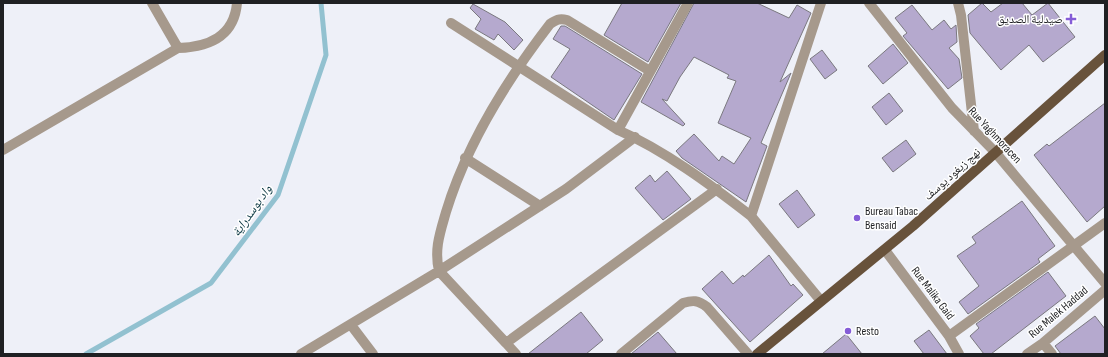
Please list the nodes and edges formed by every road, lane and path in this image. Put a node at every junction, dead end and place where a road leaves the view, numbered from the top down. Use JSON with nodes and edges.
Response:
{"nodes":[{"id":1,"x":152,"y":3,"type":"edge"},
{"id":2,"x":237,"y":3,"type":"edge"},
{"id":3,"x":688,"y":3,"type":"edge"},
{"id":4,"x":821,"y":3,"type":"edge"},
{"id":5,"x":869,"y":3,"type":"edge"},
{"id":6,"x":958,"y":3,"type":"edge"},
{"id":7,"x":451,"y":23,"type":"dead end"},
{"id":8,"x":178,"y":48,"type":"junction"},
{"id":9,"x":1105,"y":55,"type":"edge"},
{"id":10,"x":518,"y":66,"type":"junction"},
{"id":11,"x":650,"y":71,"type":"junction"},
{"id":12,"x":618,"y":130,"type":"junction"},
{"id":13,"x":974,"y":131,"type":"junction"},
{"id":14,"x":634,"y":137,"type":"junction"},
{"id":15,"x":3,"y":150,"type":"edge"},
{"id":16,"x":995,"y":152,"type":"junction"},
{"id":17,"x":465,"y":158,"type":"junction"},
{"id":18,"x":717,"y":189,"type":"junction"},
{"id":19,"x":540,"y":206,"type":"junction"},
{"id":20,"x":751,"y":216,"type":"junction"},
{"id":21,"x":1105,"y":223,"type":"edge"},
{"id":22,"x":1075,"y":246,"type":"junction"},
{"id":23,"x":885,"y":250,"type":"junction"},
{"id":24,"x":439,"y":272,"type":"junction"},
{"id":25,"x":1105,"y":282,"type":"edge"},
{"id":26,"x":1105,"y":290,"type":"edge"},
{"id":27,"x":821,"y":301,"type":"junction"},
{"id":28,"x":351,"y":325,"type":"junction"},
{"id":29,"x":949,"y":336,"type":"junction"},
{"id":30,"x":506,"y":343,"type":"junction"},
{"id":31,"x":1043,"y":343,"type":"junction"},
{"id":32,"x":301,"y":354,"type":"edge"},
{"id":33,"x":373,"y":354,"type":"edge"},
{"id":34,"x":516,"y":354,"type":"edge"},
{"id":35,"x":621,"y":354,"type":"edge"},
{"id":36,"x":748,"y":354,"type":"edge"},
{"id":37,"x":757,"y":354,"type":"edge"},
{"id":38,"x":959,"y":354,"type":"edge"},
{"id":39,"x":1027,"y":354,"type":"edge"},
{"id":40,"x":1052,"y":354,"type":"edge"}],
"edges":[{"from":1,"to":8,"type":"street"},
{"from":2,"to":8,"type":"street"},
{"from":3,"to":11,"type":"street"},
{"from":4,"to":20,"type":"street"},
{"from":5,"to":13,"type":"street","name":"Rue Yaghmoracen"},
{"from":6,"to":13,"type":"street"},
{"from":7,"to":10,"type":"street"},
{"from":8,"to":15,"type":"street"},
{"from":9,"to":16,"type":"main road","name":"نهج زيغود يوسف"},
{"from":10,"to":11,"type":"street"},
{"from":10,"to":12,"type":"street"},
{"from":10,"to":17,"type":"street"},
{"from":11,"to":12,"type":"street"},
{"from":12,"to":14,"type":"street"},
{"from":13,"to":16,"type":"street","name":"Rue Yaghmoracen"},
{"from":14,"to":18,"type":"street"},
{"from":14,"to":19,"type":"street"},
{"from":16,"to":22,"type":"street","name":"Rue Yaghmoracen"},
{"from":16,"to":23,"type":"main road","name":"نهج زيغود يوسف"},
{"from":17,"to":19,"type":"street"},
{"from":17,"to":24,"type":"street"},
{"from":18,"to":20,"type":"street"},
{"from":18,"to":30,"type":"street"},
{"from":19,"to":24,"type":"street"},
{"from":20,"to":27,"type":"street"},
{"from":21,"to":22,"type":"street"},
{"from":22,"to":25,"type":"street","name":"Rue Yaghmoracen"},
{"from":22,"to":29,"type":"street"},
{"from":23,"to":27,"type":"main road","name":"نهج زيغود يوسف"},
{"from":23,"to":29,"type":"street","name":"Rue Malika Gaid"},
{"from":24,"to":28,"type":"street"},
{"from":24,"to":30,"type":"street"},
{"from":26,"to":31,"type":"street","name":"Rue Malek Haddad"},
{"from":27,"to":37,"type":"main road","name":"نهج زيغود يوسف"},
{"from":28,"to":32,"type":"street"},
{"from":28,"to":33,"type":"street"},
{"from":29,"to":38,"type":"street","name":"Rue Malika Gaid"},
{"from":30,"to":34,"type":"street"},
{"from":31,"to":39,"type":"street","name":"Rue Malek Haddad"},
{"from":31,"to":40,"type":"street"},
{"from":35,"to":36,"type":"street"}]}
